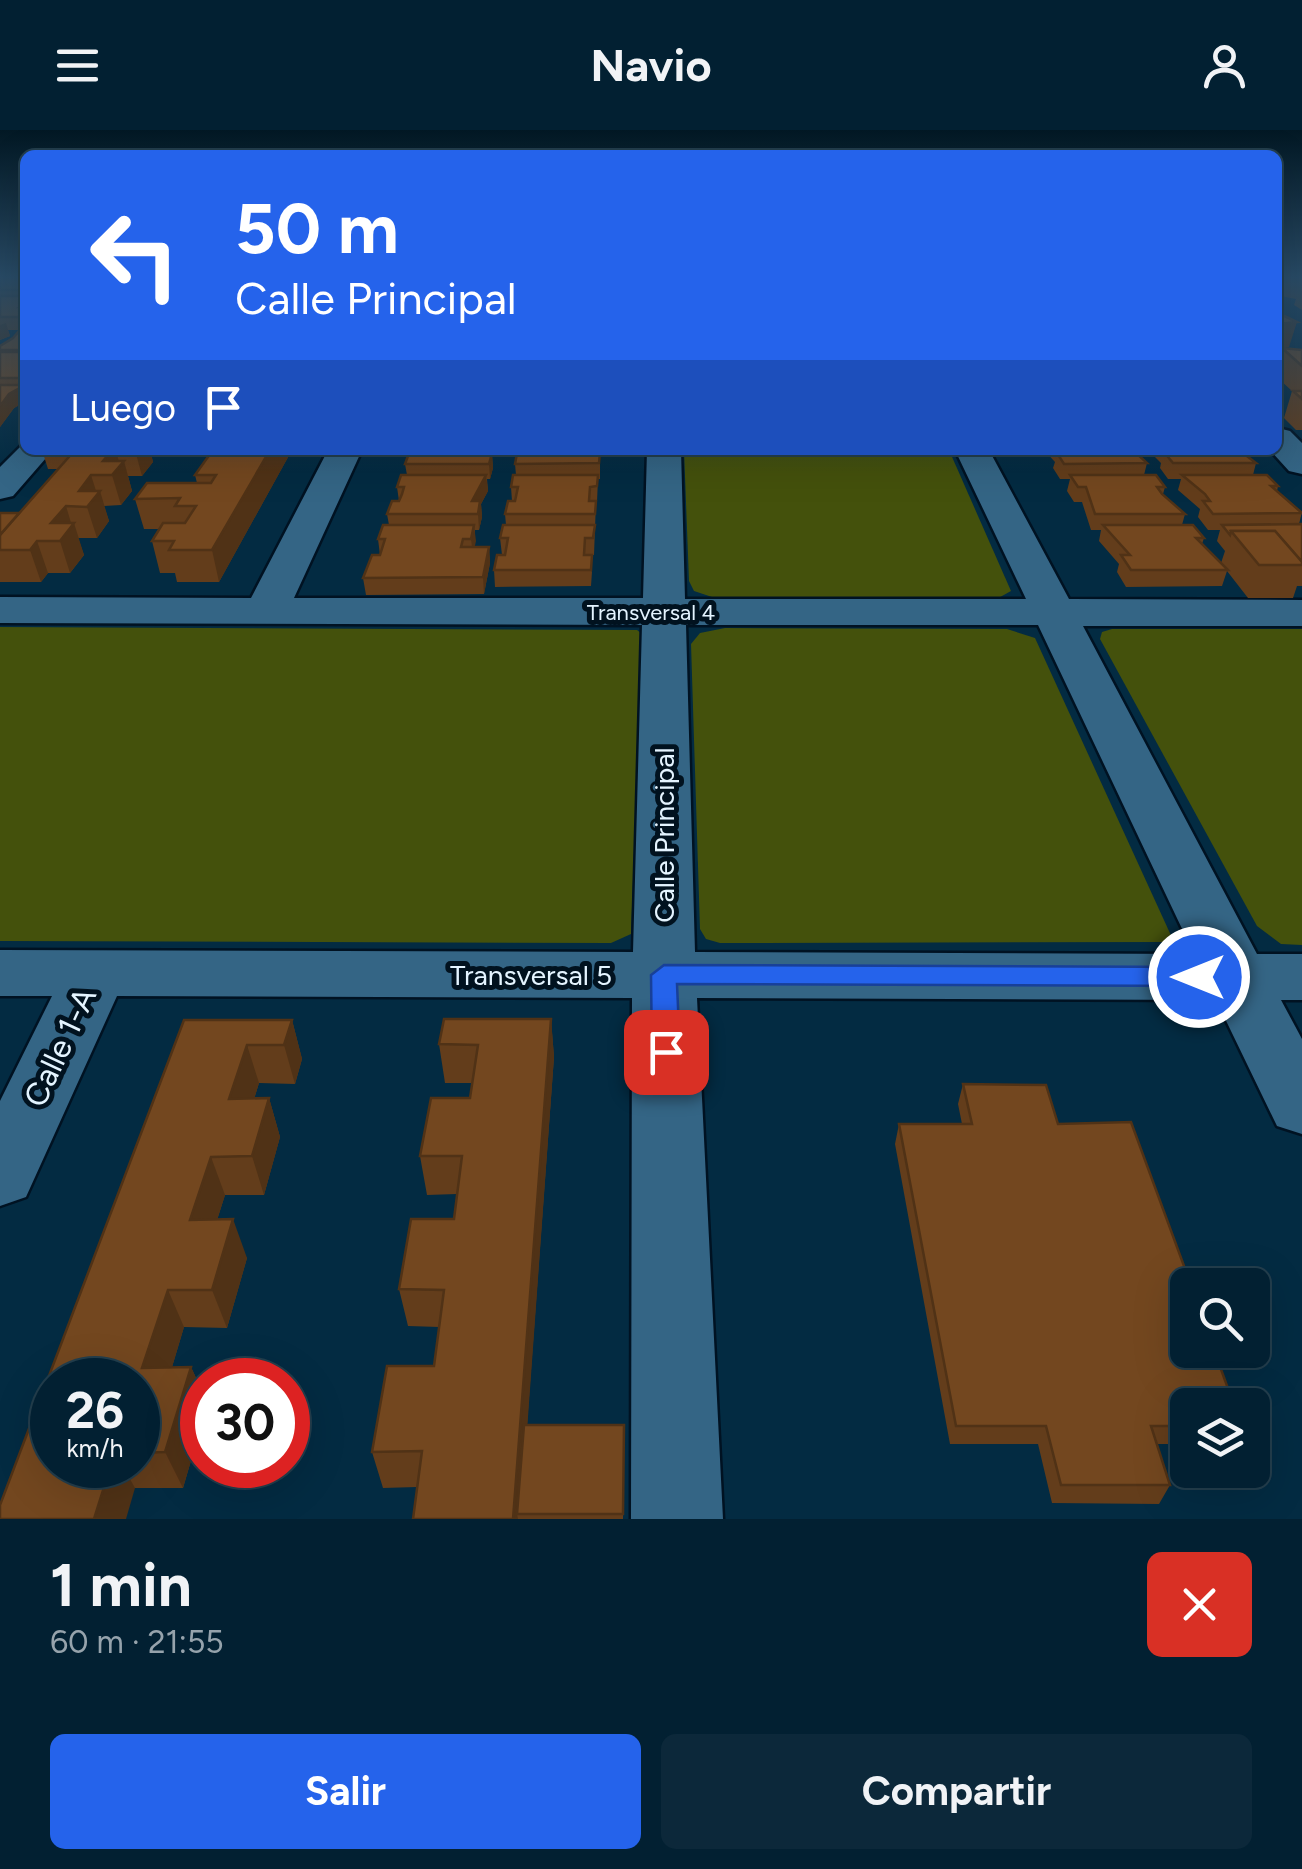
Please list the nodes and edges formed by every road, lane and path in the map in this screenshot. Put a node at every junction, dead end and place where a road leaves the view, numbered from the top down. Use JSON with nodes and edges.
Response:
{"nodes":[{"id":1,"x":1282,"y":442,"type":"edge"},
{"id":2,"x":31,"y":455,"type":"edge"},
{"id":3,"x":342,"y":455,"type":"edge"},
{"id":4,"x":664,"y":455,"type":"edge"},
{"id":5,"x":975,"y":455,"type":"edge"},
{"id":6,"x":1302,"y":462,"type":"edge"},
{"id":7,"x":0,"y":488,"type":"edge"},
{"id":8,"x":0,"y":610,"type":"edge"},
{"id":9,"x":266,"y":611,"type":"junction"},
{"id":10,"x":664,"y":612,"type":"junction"},
{"id":11,"x":1054,"y":612,"type":"junction"},
{"id":12,"x":1302,"y":613,"type":"edge"},
{"id":13,"x":0,"y":973,"type":"edge"},
{"id":14,"x":95,"y":974,"type":"junction"},
{"id":15,"x":664,"y":975,"type":"junction"},
{"id":16,"x":1237,"y":977,"type":"junction"},
{"id":17,"x":1302,"y":977,"type":"edge"},
{"id":18,"x":1302,"y":1106,"type":"edge"},
{"id":19,"x":0,"y":1176,"type":"edge"},
{"id":20,"x":677,"y":1519,"type":"edge"}],
"edges":[{"from":1,"to":6,"type":"street"},
{"from":2,"to":7,"type":"street"},
{"from":3,"to":9,"type":"street"},
{"from":4,"to":10,"type":"street","name":"Calle Principal"},
{"from":5,"to":11,"type":"street"},
{"from":8,"to":9,"type":"street","name":"Transversal 4"},
{"from":9,"to":10,"type":"street","name":"Transversal 4"},
{"from":10,"to":11,"type":"street","name":"Transversal 4"},
{"from":10,"to":15,"type":"street","name":"Calle Principal"},
{"from":11,"to":12,"type":"street","name":"Transversal 4"},
{"from":11,"to":16,"type":"street"},
{"from":13,"to":14,"type":"street","name":"Transversal 5"},
{"from":14,"to":15,"type":"street","name":"Transversal 5"},
{"from":14,"to":19,"type":"street","name":"Calle 1-A"},
{"from":15,"to":16,"type":"street","name":"Transversal 5"},
{"from":15,"to":20,"type":"street","name":"Calle Principal"},
{"from":16,"to":17,"type":"street","name":"Transversal 5"},
{"from":16,"to":18,"type":"street"}]}
